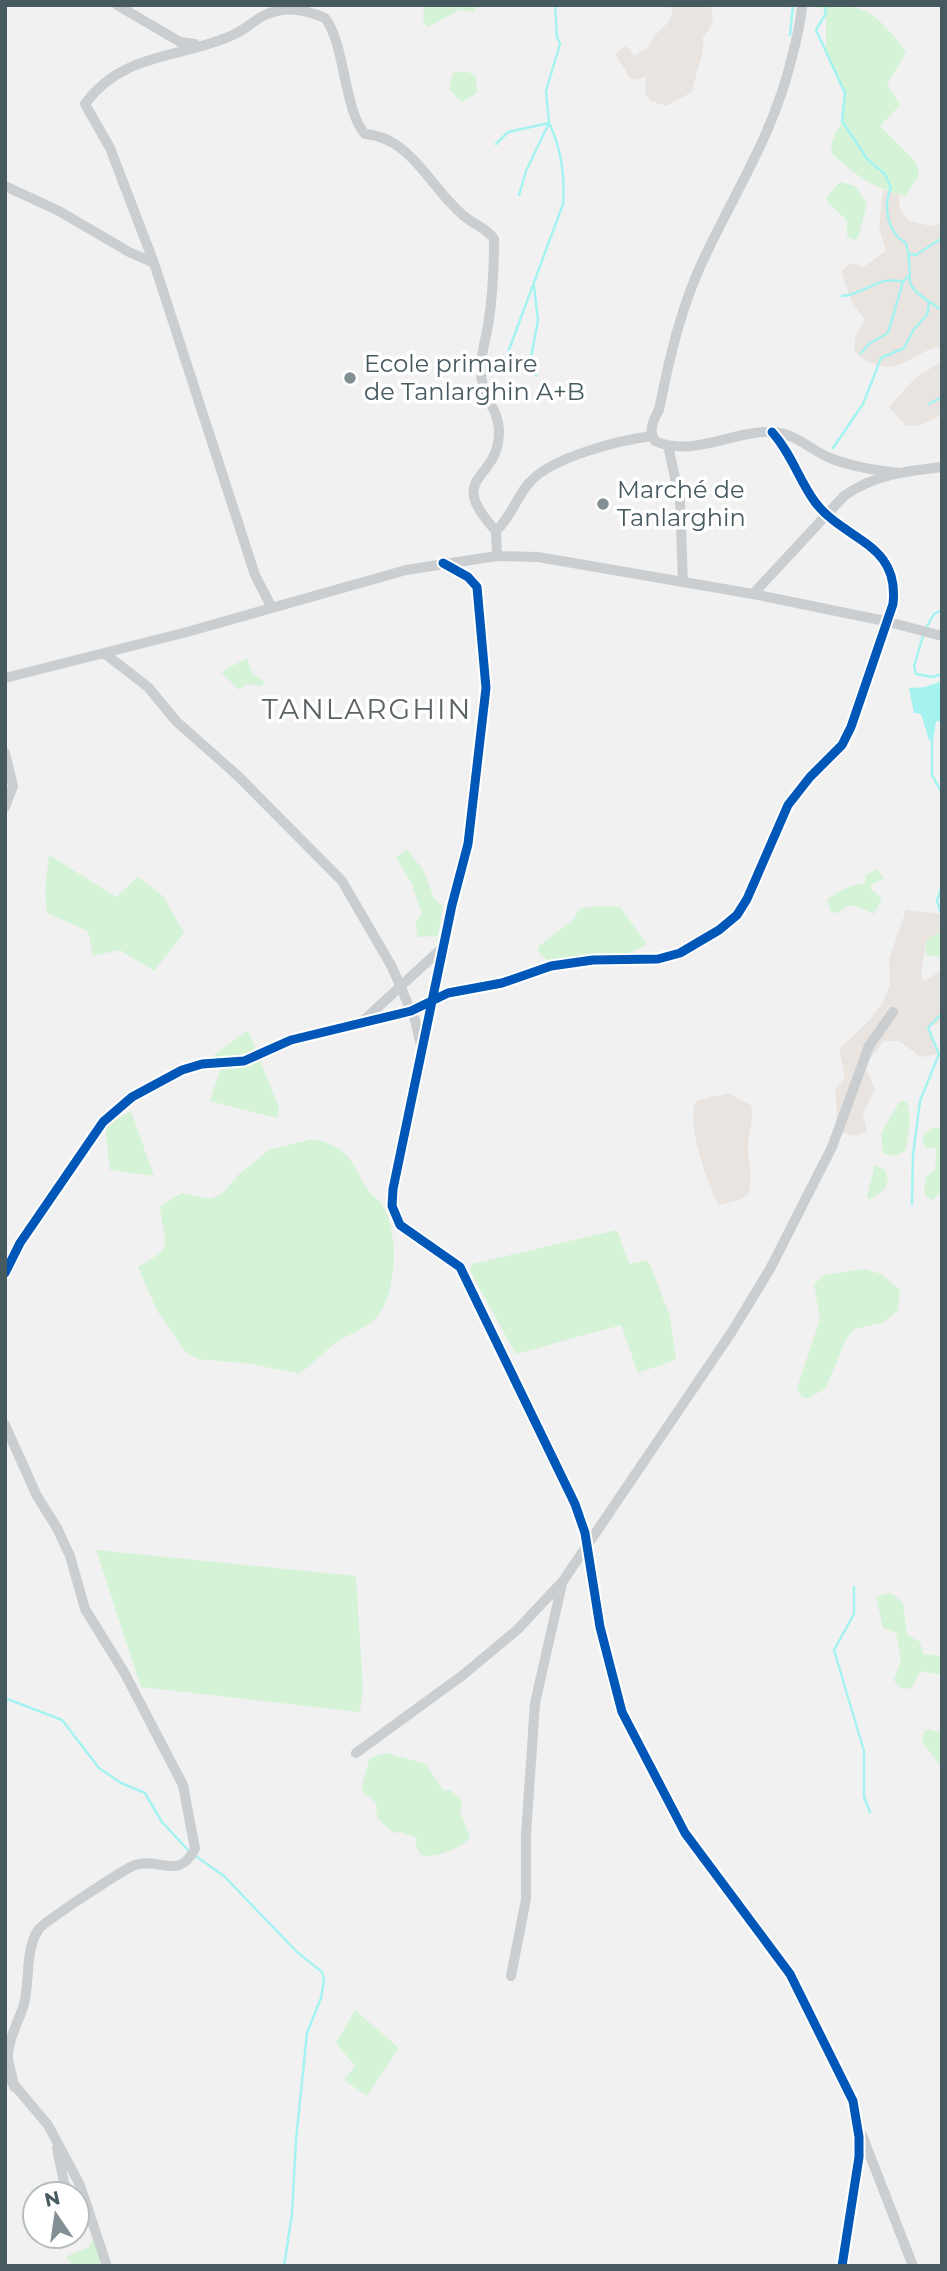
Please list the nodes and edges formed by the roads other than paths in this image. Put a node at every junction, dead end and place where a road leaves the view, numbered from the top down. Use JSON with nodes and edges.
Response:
{"nodes":[{"id":1,"x":117,"y":5,"type":"edge"},
{"id":2,"x":802,"y":5,"type":"edge"},
{"id":3,"x":206,"y":44,"type":"junction"},
{"id":4,"x":5,"y":186,"type":"edge"},
{"id":5,"x":154,"y":263,"type":"junction"},
{"id":6,"x":772,"y":432,"type":"junction"},
{"id":7,"x":652,"y":436,"type":"junction"},
{"id":8,"x":668,"y":446,"type":"junction"},
{"id":9,"x":942,"y":467,"type":"edge"},
{"id":10,"x":899,"y":473,"type":"junction"},
{"id":11,"x":827,"y":513,"type":"junction"},
{"id":12,"x":496,"y":531,"type":"junction"},
{"id":13,"x":498,"y":556,"type":"junction"},
{"id":14,"x":443,"y":562,"type":"junction"},
{"id":15,"x":683,"y":582,"type":"junction"},
{"id":16,"x":753,"y":594,"type":"junction"},
{"id":17,"x":272,"y":608,"type":"junction"},
{"id":18,"x":885,"y":621,"type":"junction"},
{"id":19,"x":942,"y":636,"type":"edge"},
{"id":20,"x":104,"y":653,"type":"junction"},
{"id":21,"x":5,"y":678,"type":"edge"},
{"id":22,"x":5,"y":753,"type":"edge"},
{"id":23,"x":5,"y":807,"type":"edge"},
{"id":24,"x":443,"y":947,"type":"junction"},
{"id":25,"x":400,"y":987,"type":"junction"},
{"id":26,"x":432,"y":998,"type":"junction"},
{"id":27,"x":411,"y":1011,"type":"junction"},
{"id":28,"x":893,"y":1013,"type":"dead end"},
{"id":29,"x":358,"y":1024,"type":"junction"},
{"id":30,"x":422,"y":1049,"type":"junction"},
{"id":31,"x":5,"y":1273,"type":"edge"},
{"id":32,"x":5,"y":1425,"type":"edge"},
{"id":33,"x":586,"y":1543,"type":"junction"},
{"id":34,"x":563,"y":1581,"type":"junction"},
{"id":35,"x":356,"y":1753,"type":"dead end"},
{"id":36,"x":511,"y":1976,"type":"dead end"},
{"id":37,"x":5,"y":2074,"type":"edge"},
{"id":38,"x":15,"y":2087,"type":"junction"},
{"id":39,"x":858,"y":2127,"type":"junction"},
{"id":40,"x":56,"y":2142,"type":"junction"},
{"id":41,"x":63,"y":2180,"type":"edge"},
{"id":42,"x":77,"y":2180,"type":"edge"},
{"id":43,"x":91,"y":2219,"type":"edge"},
{"id":44,"x":107,"y":2266,"type":"edge"},
{"id":45,"x":842,"y":2266,"type":"edge"},
{"id":46,"x":913,"y":2266,"type":"edge"}],
"edges":[{"from":1,"to":3,"type":"street"},
{"from":2,"to":7,"type":"street"},
{"from":3,"to":5,"type":"street"},
{"from":3,"to":12,"type":"street"},
{"from":4,"to":5,"type":"street"},
{"from":5,"to":17,"type":"street"},
{"from":6,"to":8,"type":"street"},
{"from":6,"to":10,"type":"street"},
{"from":6,"to":11,"type":"street"},
{"from":7,"to":8,"type":"street"},
{"from":7,"to":12,"type":"street"},
{"from":8,"to":15,"type":"street"},
{"from":9,"to":10,"type":"street"},
{"from":10,"to":11,"type":"street"},
{"from":11,"to":16,"type":"street"},
{"from":11,"to":18,"type":"street"},
{"from":12,"to":13,"type":"street"},
{"from":13,"to":14,"type":"street"},
{"from":13,"to":15,"type":"street"},
{"from":14,"to":17,"type":"street"},
{"from":14,"to":24,"type":"street"},
{"from":15,"to":16,"type":"street"},
{"from":16,"to":18,"type":"street"},
{"from":17,"to":20,"type":"street"},
{"from":18,"to":19,"type":"street"},
{"from":18,"to":26,"type":"street"},
{"from":20,"to":21,"type":"street"},
{"from":20,"to":25,"type":"street"},
{"from":22,"to":23,"type":"street"},
{"from":24,"to":25,"type":"street"},
{"from":24,"to":26,"type":"street"},
{"from":25,"to":27,"type":"street"},
{"from":25,"to":29,"type":"street"},
{"from":26,"to":27,"type":"street"},
{"from":26,"to":30,"type":"street"},
{"from":27,"to":29,"type":"street"},
{"from":27,"to":30,"type":"street"},
{"from":28,"to":33,"type":"street"},
{"from":29,"to":31,"type":"street"},
{"from":30,"to":33,"type":"street"},
{"from":32,"to":38,"type":"street"},
{"from":33,"to":34,"type":"street"},
{"from":33,"to":39,"type":"street"},
{"from":34,"to":35,"type":"street"},
{"from":34,"to":36,"type":"street"},
{"from":37,"to":38,"type":"street"},
{"from":38,"to":40,"type":"street"},
{"from":39,"to":45,"type":"street"},
{"from":39,"to":46,"type":"street"},
{"from":40,"to":41,"type":"street"},
{"from":40,"to":42,"type":"street"},
{"from":43,"to":44,"type":"street"}]}
